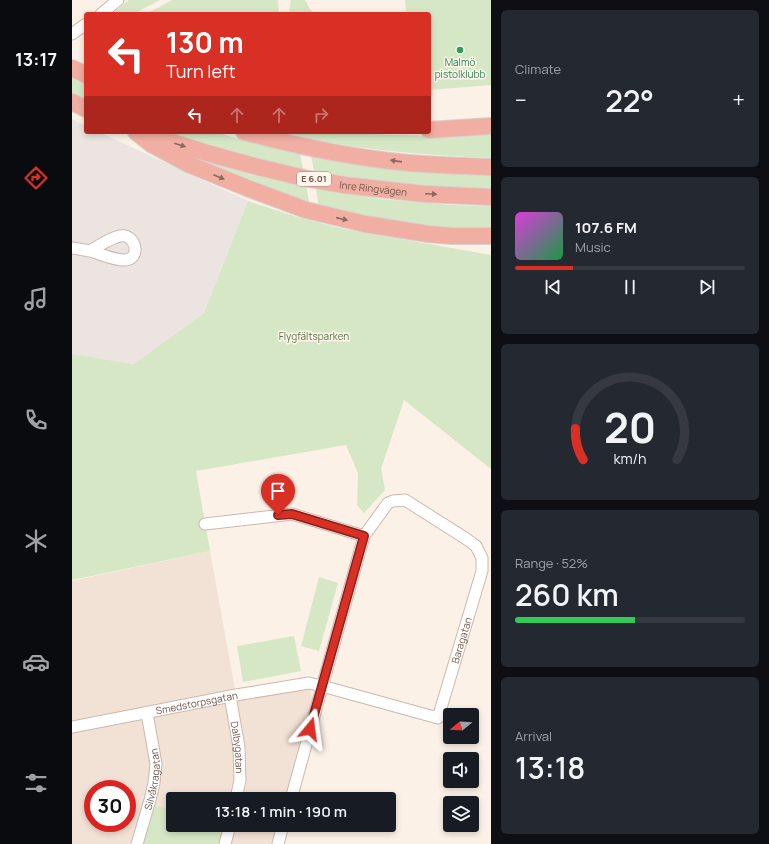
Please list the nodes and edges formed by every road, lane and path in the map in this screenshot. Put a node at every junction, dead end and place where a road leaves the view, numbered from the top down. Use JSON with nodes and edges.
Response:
{"nodes":[{"id":1,"x":118,"y":0,"type":"edge"},
{"id":2,"x":103,"y":12,"type":"edge"},
{"id":3,"x":84,"y":25,"type":"edge"},
{"id":4,"x":72,"y":34,"type":"edge"},
{"id":5,"x":72,"y":68,"type":"edge"},
{"id":6,"x":84,"y":74,"type":"edge"},
{"id":7,"x":72,"y":102,"type":"edge"},
{"id":8,"x":84,"y":108,"type":"edge"},
{"id":9,"x":491,"y":115,"type":"edge"},
{"id":10,"x":491,"y":126,"type":"edge"},
{"id":11,"x":447,"y":129,"type":"junction"},
{"id":12,"x":431,"y":130,"type":"edge"},
{"id":13,"x":138,"y":134,"type":"edge"},
{"id":14,"x":148,"y":134,"type":"edge"},
{"id":15,"x":252,"y":134,"type":"edge"},
{"id":16,"x":491,"y":167,"type":"edge"},
{"id":17,"x":491,"y":197,"type":"edge"},
{"id":18,"x":452,"y":236,"type":"junction"},
{"id":19,"x":491,"y":236,"type":"edge"},
{"id":20,"x":491,"y":244,"type":"edge"},
{"id":21,"x":72,"y":248,"type":"edge"},
{"id":22,"x":89,"y":251,"type":"dead end"},
{"id":23,"x":205,"y":524,"type":"dead end"},
{"id":24,"x":364,"y":536,"type":"junction"},
{"id":25,"x":322,"y":686,"type":"junction"},
{"id":26,"x":230,"y":696,"type":"junction"},
{"id":27,"x":147,"y":713,"type":"junction"},
{"id":28,"x":72,"y":727,"type":"edge"},
{"id":29,"x":237,"y":792,"type":"edge"},
{"id":30,"x":293,"y":792,"type":"edge"},
{"id":31,"x":228,"y":832,"type":"edge"},
{"id":32,"x":281,"y":832,"type":"edge"},
{"id":33,"x":137,"y":844,"type":"edge"},
{"id":34,"x":225,"y":844,"type":"edge"},
{"id":35,"x":278,"y":844,"type":"edge"}],
"edges":[{"from":1,"to":2,"type":"street"},
{"from":3,"to":4,"type":"street"},
{"from":5,"to":6,"type":"highway"},
{"from":7,"to":8,"type":"highway"},
{"from":9,"to":11,"type":"highway"},
{"from":10,"to":11,"type":"highway"},
{"from":11,"to":12,"type":"highway"},
{"from":13,"to":18,"type":"highway","one_way":true},
{"from":14,"to":17,"type":"highway","name":"Inre Ringvägen","number":"E 6.01","one_way":true},
{"from":16,"to":15,"type":"highway","one_way":true},
{"from":18,"to":19,"type":"highway"},
{"from":18,"to":20,"type":"highway"},
{"from":21,"to":22,"type":"street"},
{"from":23,"to":24,"type":"street"},
{"from":24,"to":25,"type":"street"},
{"from":24,"to":25,"type":"street","name":"Baragatan"},
{"from":25,"to":26,"type":"street","name":"Smedstorpsgatan"},
{"from":25,"to":30,"type":"street"},
{"from":26,"to":27,"type":"street","name":"Smedstorpsgatan"},
{"from":26,"to":29,"type":"street","name":"Dalbygatan"},
{"from":27,"to":28,"type":"street","name":"Smedstorpsgatan"},
{"from":27,"to":33,"type":"street","name":"Silvåkragatan"},
{"from":31,"to":34,"type":"street"},
{"from":32,"to":35,"type":"street"}]}
